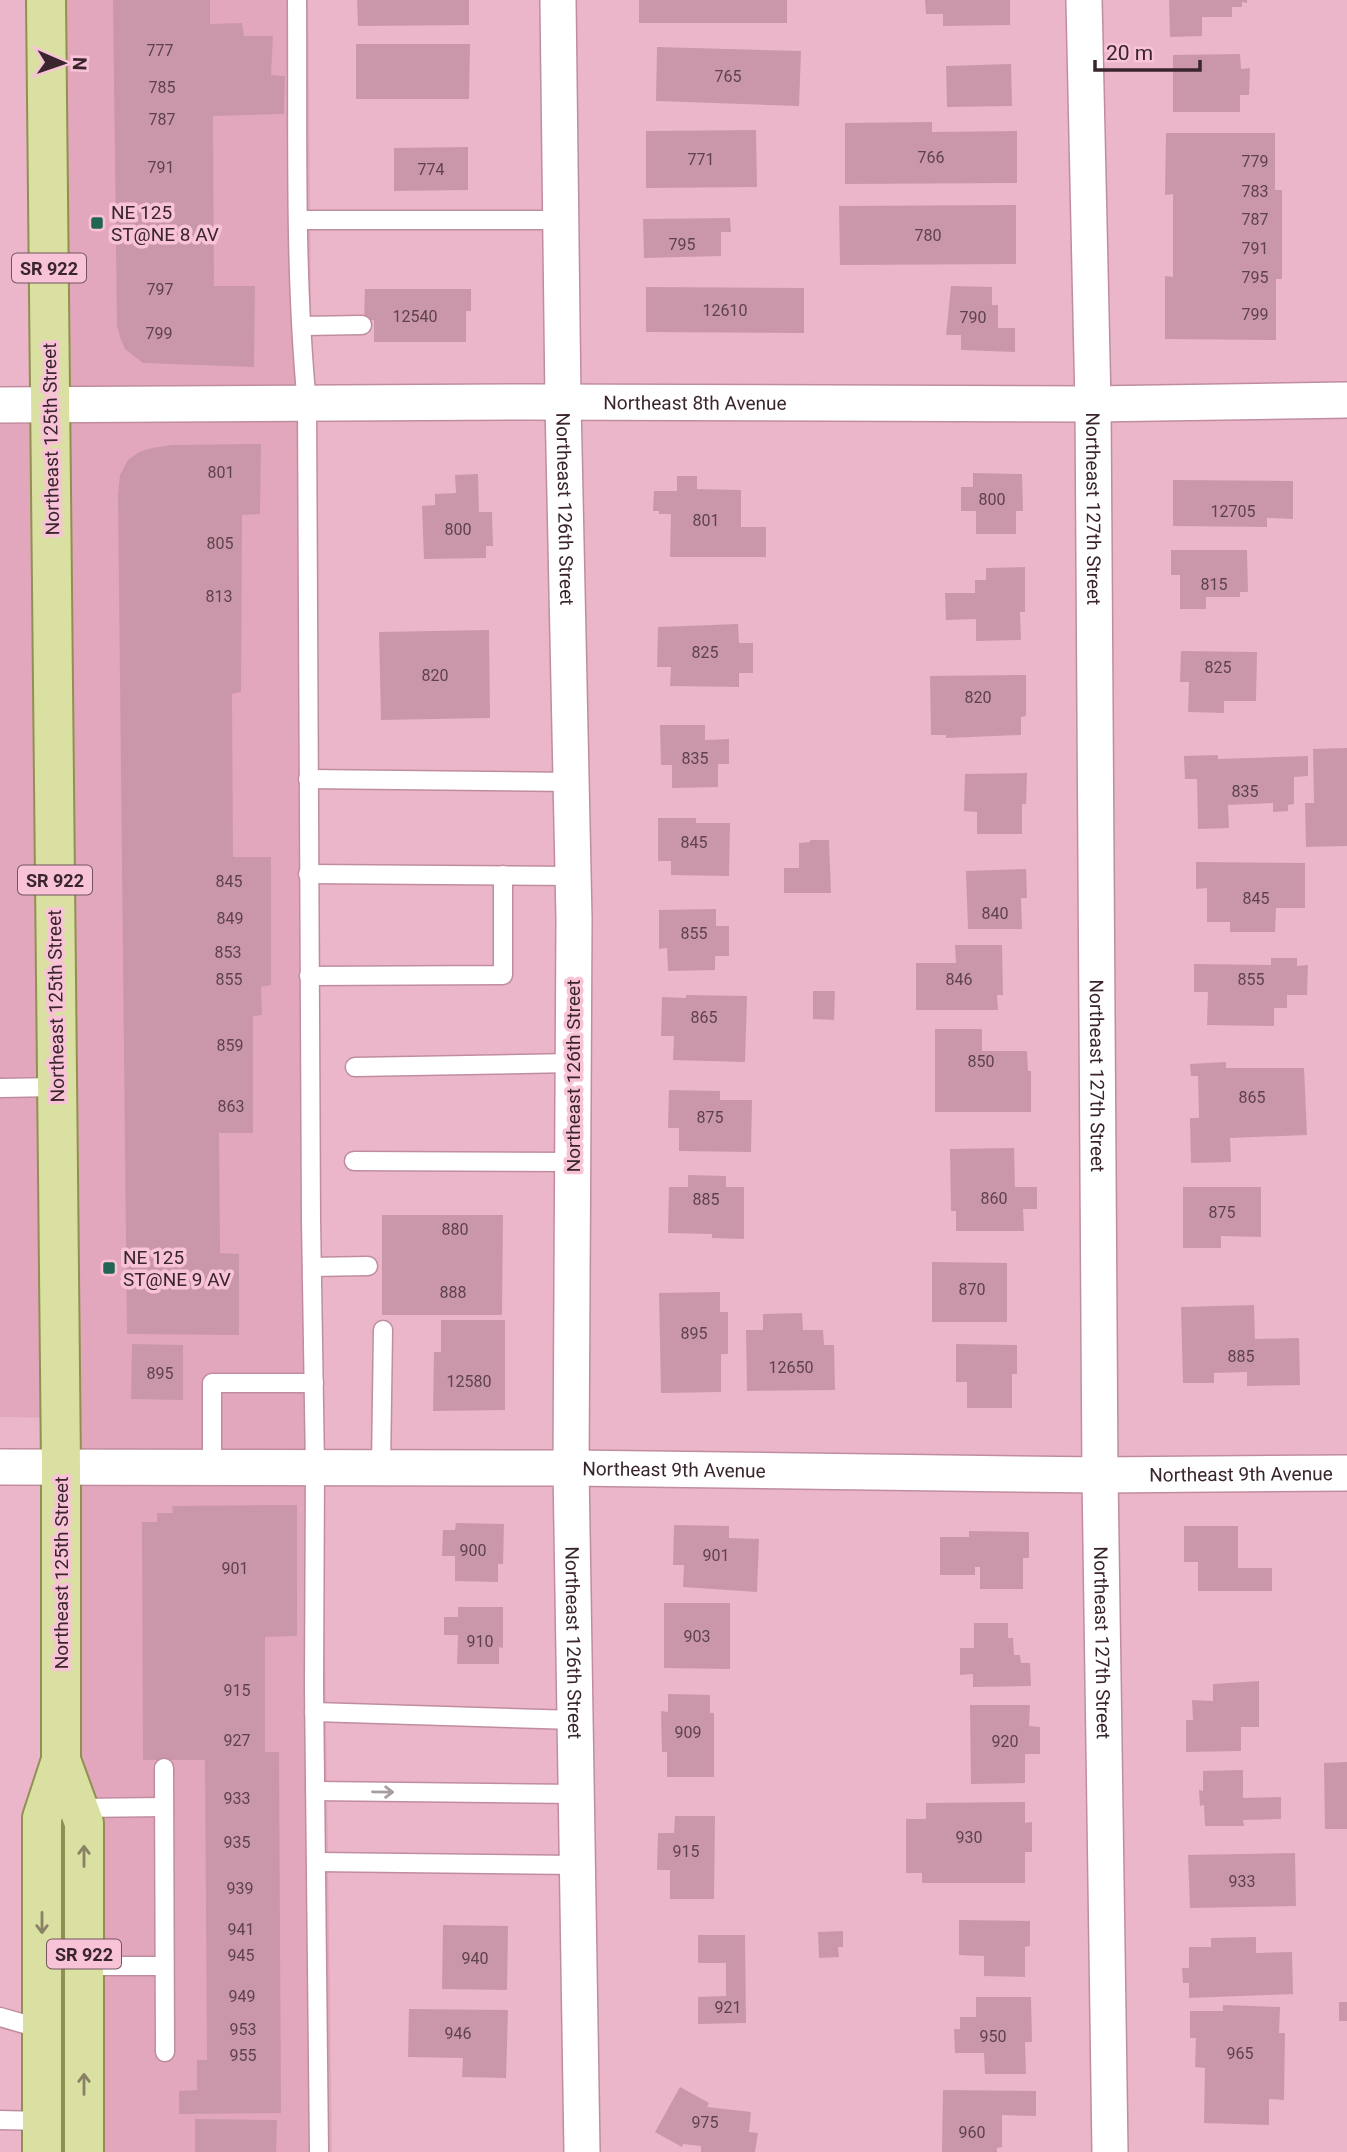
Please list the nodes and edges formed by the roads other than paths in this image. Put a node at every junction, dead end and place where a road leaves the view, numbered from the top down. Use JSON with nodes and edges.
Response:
{"nodes":[{"id":1,"x":46,"y":0,"type":"edge"},
{"id":2,"x":296,"y":0,"type":"edge"},
{"id":3,"x":558,"y":0,"type":"edge"},
{"id":4,"x":1084,"y":0,"type":"edge"},
{"id":5,"x":299,"y":220,"type":"junction"},
{"id":6,"x":562,"y":220,"type":"junction"},
{"id":7,"x":362,"y":325,"type":"dead end"},
{"id":8,"x":302,"y":326,"type":"junction"},
{"id":9,"x":1347,"y":401,"type":"edge"},
{"id":10,"x":563,"y":402,"type":"junction"},
{"id":11,"x":307,"y":404,"type":"junction"},
{"id":12,"x":1093,"y":404,"type":"junction"},
{"id":13,"x":0,"y":405,"type":"edge"},
{"id":14,"x":50,"y":405,"type":"junction"},
{"id":15,"x":307,"y":779,"type":"junction"},
{"id":16,"x":572,"y":782,"type":"junction"},
{"id":17,"x":308,"y":874,"type":"junction"},
{"id":18,"x":503,"y":875,"type":"junction"},
{"id":19,"x":573,"y":876,"type":"junction"},
{"id":20,"x":309,"y":976,"type":"junction"},
{"id":21,"x":573,"y":1063,"type":"junction"},
{"id":22,"x":355,"y":1066,"type":"dead end"},
{"id":23,"x":57,"y":1087,"type":"junction"},
{"id":24,"x":0,"y":1088,"type":"edge"},
{"id":25,"x":354,"y":1161,"type":"dead end"},
{"id":26,"x":573,"y":1162,"type":"junction"},
{"id":27,"x":368,"y":1266,"type":"dead end"},
{"id":28,"x":312,"y":1267,"type":"junction"},
{"id":29,"x":383,"y":1331,"type":"dead end"},
{"id":30,"x":314,"y":1383,"type":"junction"},
{"id":31,"x":0,"y":1466,"type":"edge"},
{"id":32,"x":61,"y":1467,"type":"junction"},
{"id":33,"x":212,"y":1467,"type":"junction"},
{"id":34,"x":315,"y":1467,"type":"junction"},
{"id":35,"x":381,"y":1467,"type":"junction"},
{"id":36,"x":571,"y":1468,"type":"junction"},
{"id":37,"x":1347,"y":1474,"type":"edge"},
{"id":38,"x":1100,"y":1475,"type":"junction"},
{"id":39,"x":314,"y":1712,"type":"junction"},
{"id":40,"x":575,"y":1720,"type":"junction"},
{"id":41,"x":61,"y":1760,"type":"junction"},
{"id":42,"x":164,"y":1769,"type":"dead end"},
{"id":43,"x":314,"y":1791,"type":"junction"},
{"id":44,"x":576,"y":1794,"type":"junction"},
{"id":45,"x":164,"y":1807,"type":"junction"},
{"id":46,"x":79,"y":1808,"type":"junction"},
{"id":47,"x":316,"y":1862,"type":"junction"},
{"id":48,"x":577,"y":1865,"type":"junction"},
{"id":49,"x":84,"y":1966,"type":"junction"},
{"id":50,"x":164,"y":1966,"type":"junction"},
{"id":51,"x":0,"y":2017,"type":"edge"},
{"id":52,"x":42,"y":2029,"type":"junction"},
{"id":53,"x":165,"y":2053,"type":"dead end"},
{"id":54,"x":0,"y":2120,"type":"edge"},
{"id":55,"x":42,"y":2136,"type":"edge"},
{"id":56,"x":84,"y":2152,"type":"edge"},
{"id":57,"x":320,"y":2152,"type":"edge"},
{"id":58,"x":582,"y":2152,"type":"edge"},
{"id":59,"x":1110,"y":2152,"type":"edge"}],
"edges":[{"from":1,"to":14,"type":"main road","name":"Northeast 125th Street","number":"SR 922"},
{"from":2,"to":5,"type":"lane"},
{"from":3,"to":6,"type":"street","name":"Northeast 126th Street"},
{"from":4,"to":12,"type":"street","name":"Northeast 127th Street"},
{"from":5,"to":6,"type":"lane"},
{"from":5,"to":8,"type":"lane"},
{"from":6,"to":10,"type":"street","name":"Northeast 126th Street"},
{"from":7,"to":8,"type":"lane"},
{"from":8,"to":11,"type":"lane"},
{"from":9,"to":12,"type":"street","name":"Northeast 8th Avenue"},
{"from":10,"to":11,"type":"street","name":"Northeast 8th Avenue"},
{"from":10,"to":12,"type":"street","name":"Northeast 8th Avenue"},
{"from":10,"to":16,"type":"street","name":"Northeast 126th Street"},
{"from":11,"to":14,"type":"street","name":"Northeast 8th Avenue"},
{"from":11,"to":15,"type":"lane"},
{"from":12,"to":38,"type":"street","name":"Northeast 127th Street"},
{"from":13,"to":14,"type":"street","name":"Northeast 8th Avenue"},
{"from":14,"to":23,"type":"main road","name":"Northeast 125th Street","number":"SR 922"},
{"from":15,"to":16,"type":"lane"},
{"from":15,"to":17,"type":"lane"},
{"from":16,"to":19,"type":"street","name":"Northeast 126th Street"},
{"from":17,"to":18,"type":"lane"},
{"from":17,"to":20,"type":"lane"},
{"from":18,"to":19,"type":"lane"},
{"from":18,"to":20,"type":"lane"},
{"from":19,"to":21,"type":"street","name":"Northeast 126th Street"},
{"from":20,"to":28,"type":"lane"},
{"from":21,"to":22,"type":"lane"},
{"from":21,"to":26,"type":"street","name":"Northeast 126th Street"},
{"from":23,"to":24,"type":"lane"},
{"from":23,"to":32,"type":"main road","name":"Northeast 125th Street","number":"SR 922"},
{"from":25,"to":26,"type":"lane"},
{"from":26,"to":36,"type":"street","name":"Northeast 126th Street"},
{"from":27,"to":28,"type":"lane"},
{"from":28,"to":30,"type":"lane"},
{"from":29,"to":35,"type":"lane"},
{"from":30,"to":33,"type":"lane"},
{"from":30,"to":34,"type":"lane"},
{"from":31,"to":32,"type":"street","name":"Northeast 9th Avenue"},
{"from":32,"to":33,"type":"street","name":"Northeast 9th Avenue"},
{"from":32,"to":41,"type":"main road","name":"Northeast 125th Street","number":"SR 922"},
{"from":33,"to":34,"type":"street","name":"Northeast 9th Avenue"},
{"from":34,"to":35,"type":"street","name":"Northeast 9th Avenue"},
{"from":34,"to":39,"type":"lane"},
{"from":35,"to":36,"type":"street","name":"Northeast 9th Avenue"},
{"from":36,"to":38,"type":"street","name":"Northeast 9th Avenue"},
{"from":36,"to":40,"type":"street","name":"Northeast 126th Street"},
{"from":37,"to":38,"type":"street","name":"Northeast 9th Avenue"},
{"from":38,"to":59,"type":"street","name":"Northeast 127th Street"},
{"from":39,"to":40,"type":"lane"},
{"from":39,"to":43,"type":"lane"},
{"from":40,"to":44,"type":"street","name":"Northeast 126th Street"},
{"from":41,"to":46,"type":"main road","name":"Northeast 125th Street","number":"SR 922"},
{"from":41,"to":52,"type":"main road","name":"Northeast 125th Street","number":"SR 922","one_way":true},
{"from":42,"to":45,"type":"lane"},
{"from":43,"to":44,"type":"lane","one_way":true},
{"from":43,"to":47,"type":"lane"},
{"from":44,"to":48,"type":"street","name":"Northeast 126th Street"},
{"from":45,"to":46,"type":"lane"},
{"from":45,"to":50,"type":"lane"},
{"from":49,"to":46,"type":"main road","name":"Northeast 125th Street","number":"SR 922","one_way":true},
{"from":47,"to":48,"type":"lane"},
{"from":47,"to":57,"type":"lane"},
{"from":48,"to":58,"type":"street","name":"Northeast 126th Street"},
{"from":49,"to":50,"type":"lane"},
{"from":56,"to":49,"type":"main road","name":"Northeast 125th Street","number":"SR 922","one_way":true},
{"from":50,"to":53,"type":"lane"},
{"from":51,"to":52,"type":"lane"},
{"from":52,"to":55,"type":"main road","name":"Northeast 125th Street","number":"SR 922"},
{"from":54,"to":55,"type":"lane"}]}
